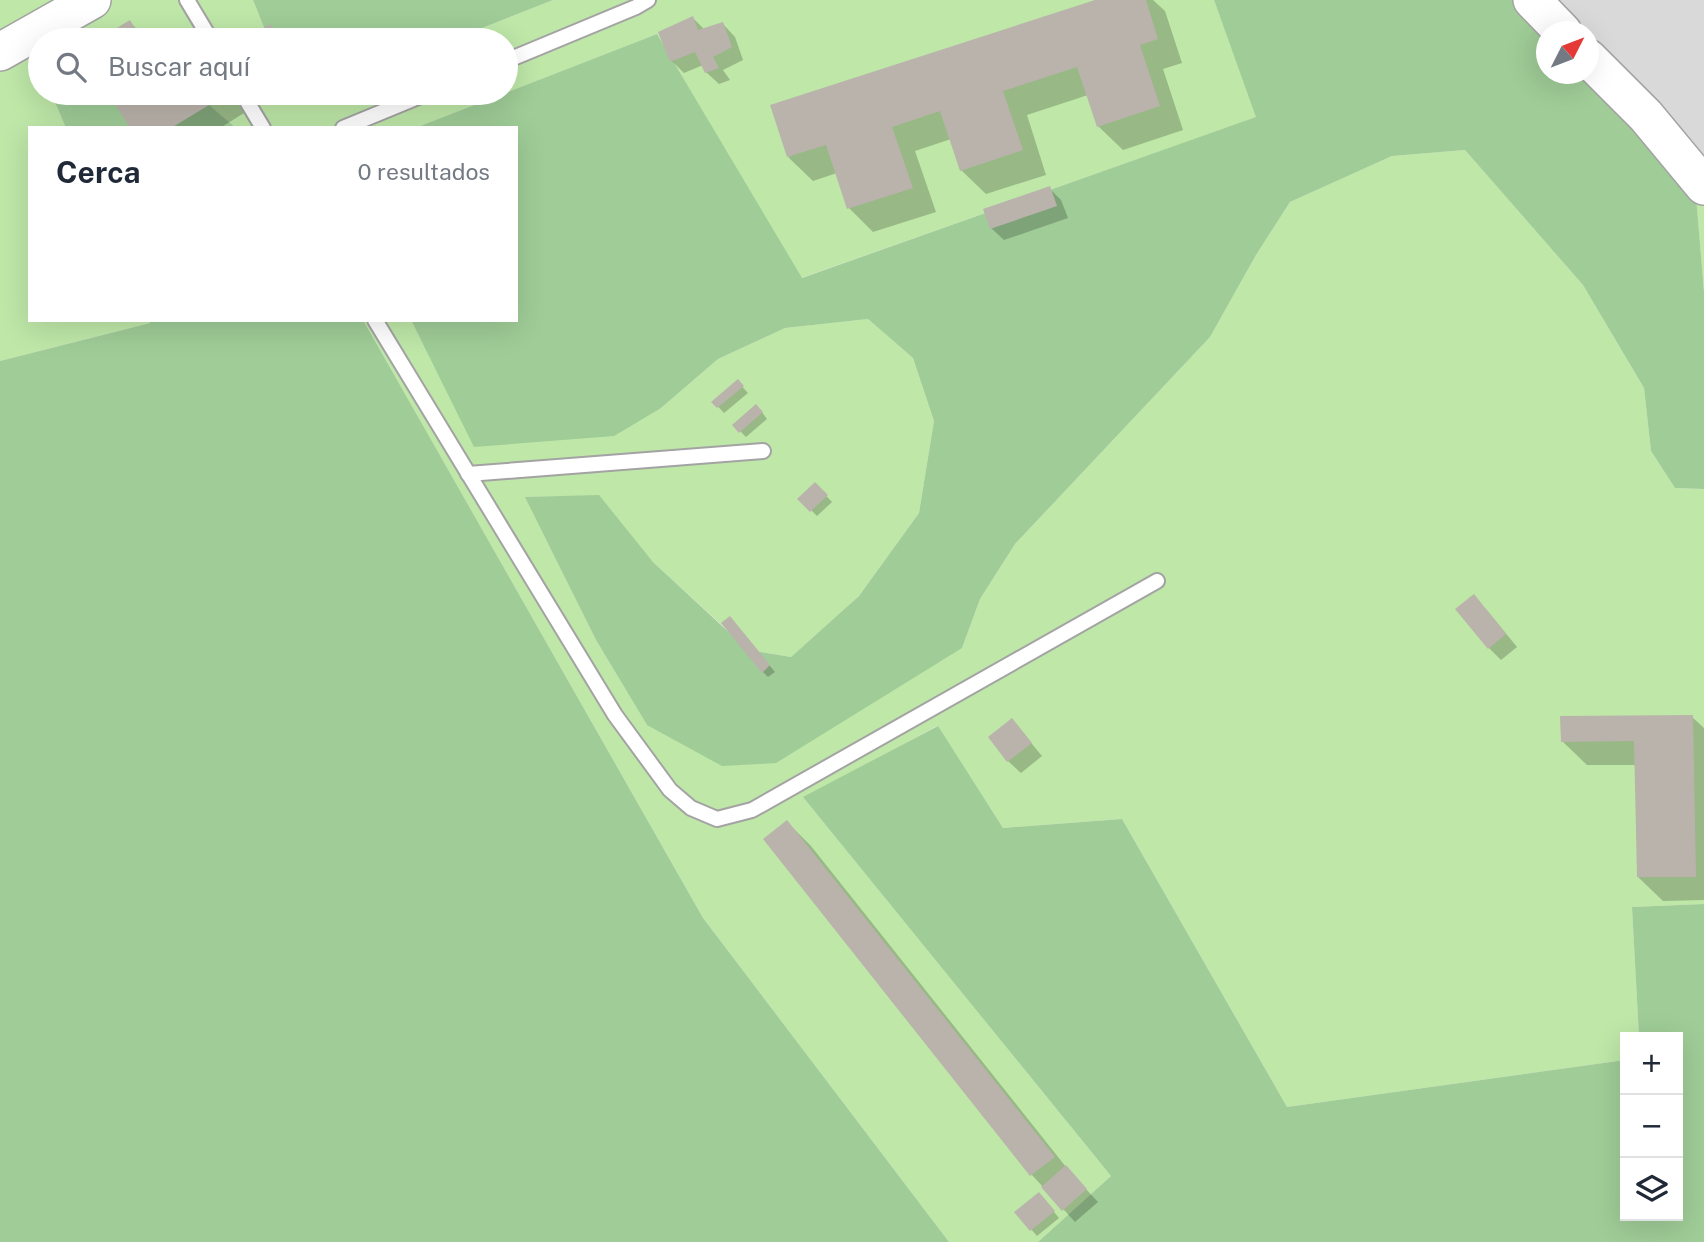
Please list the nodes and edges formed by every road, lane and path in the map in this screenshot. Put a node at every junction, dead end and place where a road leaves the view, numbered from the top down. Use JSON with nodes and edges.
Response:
{"nodes":[{"id":1,"x":92,"y":0,"type":"edge"},
{"id":2,"x":187,"y":0,"type":"edge"},
{"id":3,"x":648,"y":0,"type":"edge"},
{"id":4,"x":1532,"y":0,"type":"edge"},
{"id":5,"x":1552,"y":21,"type":"edge"},
{"id":6,"x":42,"y":28,"type":"edge"},
{"id":7,"x":204,"y":28,"type":"edge"},
{"id":8,"x":28,"y":36,"type":"edge"},
{"id":9,"x":0,"y":52,"type":"edge"},
{"id":10,"x":518,"y":56,"type":"edge"},
{"id":11,"x":1599,"y":69,"type":"edge"},
{"id":12,"x":249,"y":105,"type":"edge"},
{"id":13,"x":399,"y":105,"type":"edge"},
{"id":14,"x":261,"y":126,"type":"edge"},
{"id":15,"x":348,"y":126,"type":"edge"},
{"id":16,"x":1704,"y":187,"type":"edge"},
{"id":17,"x":376,"y":322,"type":"edge"},
{"id":18,"x":763,"y":452,"type":"dead end"},
{"id":19,"x":468,"y":474,"type":"junction"},
{"id":20,"x":1157,"y":581,"type":"dead end"}],
"edges":[{"from":1,"to":6,"type":"street"},
{"from":2,"to":7,"type":"lane"},
{"from":3,"to":10,"type":"lane"},
{"from":4,"to":5,"type":"street"},
{"from":8,"to":9,"type":"street"},
{"from":11,"to":16,"type":"street"},
{"from":12,"to":14,"type":"lane"},
{"from":13,"to":15,"type":"lane"},
{"from":17,"to":19,"type":"lane"},
{"from":18,"to":19,"type":"lane"},
{"from":19,"to":20,"type":"lane"}]}
